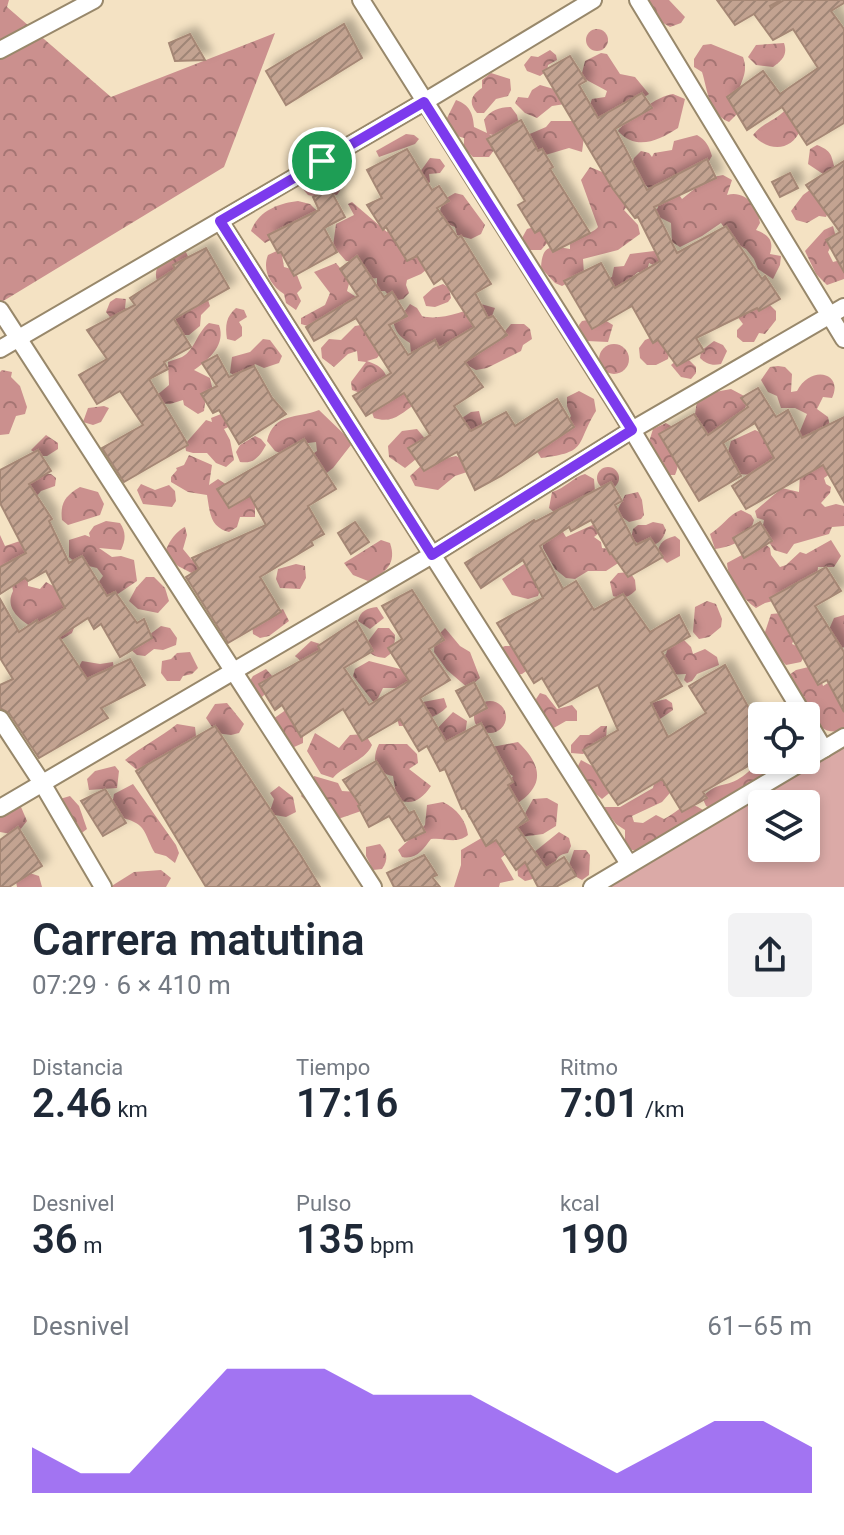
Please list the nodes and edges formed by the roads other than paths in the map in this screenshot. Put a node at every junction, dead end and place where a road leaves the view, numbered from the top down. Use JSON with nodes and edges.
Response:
{"nodes":[{"id":1,"x":94,"y":0,"type":"edge"},
{"id":2,"x":361,"y":0,"type":"edge"},
{"id":3,"x":593,"y":0,"type":"edge"},
{"id":4,"x":638,"y":0,"type":"edge"},
{"id":5,"x":0,"y":50,"type":"edge"},
{"id":6,"x":424,"y":102,"type":"junction"},
{"id":7,"x":220,"y":221,"type":"junction"},
{"id":8,"x":0,"y":310,"type":"edge"},
{"id":9,"x":837,"y":311,"type":"edge"},
{"id":10,"x":17,"y":338,"type":"junction"},
{"id":11,"x":844,"y":339,"type":"edge"},
{"id":12,"x":0,"y":349,"type":"edge"},
{"id":13,"x":632,"y":430,"type":"junction"},
{"id":14,"x":432,"y":555,"type":"junction"},
{"id":15,"x":234,"y":670,"type":"junction"},
{"id":16,"x":796,"y":702,"type":"edge"},
{"id":17,"x":0,"y":719,"type":"edge"},
{"id":18,"x":844,"y":737,"type":"edge"},
{"id":19,"x":820,"y":742,"type":"edge"},
{"id":20,"x":824,"y":749,"type":"junction"},
{"id":21,"x":42,"y":783,"type":"junction"},
{"id":22,"x":0,"y":808,"type":"edge"},
{"id":23,"x":629,"y":864,"type":"junction"},
{"id":24,"x":103,"y":887,"type":"edge"},
{"id":25,"x":373,"y":887,"type":"edge"},
{"id":26,"x":592,"y":887,"type":"edge"}],
"edges":[{"from":1,"to":5,"type":"street"},
{"from":2,"to":6,"type":"street"},
{"from":3,"to":6,"type":"street"},
{"from":4,"to":9,"type":"street"},
{"from":6,"to":7,"type":"street"},
{"from":6,"to":13,"type":"street"},
{"from":7,"to":10,"type":"street"},
{"from":7,"to":14,"type":"street"},
{"from":8,"to":10,"type":"street"},
{"from":9,"to":11,"type":"street"},
{"from":9,"to":13,"type":"street"},
{"from":10,"to":12,"type":"street"},
{"from":10,"to":15,"type":"street"},
{"from":13,"to":14,"type":"street"},
{"from":13,"to":16,"type":"street"},
{"from":14,"to":15,"type":"street"},
{"from":14,"to":23,"type":"street"},
{"from":15,"to":21,"type":"street"},
{"from":15,"to":25,"type":"street"},
{"from":17,"to":21,"type":"street"},
{"from":18,"to":20,"type":"street"},
{"from":19,"to":20,"type":"street"},
{"from":20,"to":23,"type":"street"},
{"from":21,"to":22,"type":"street"},
{"from":21,"to":24,"type":"street"},
{"from":23,"to":26,"type":"street"}]}
